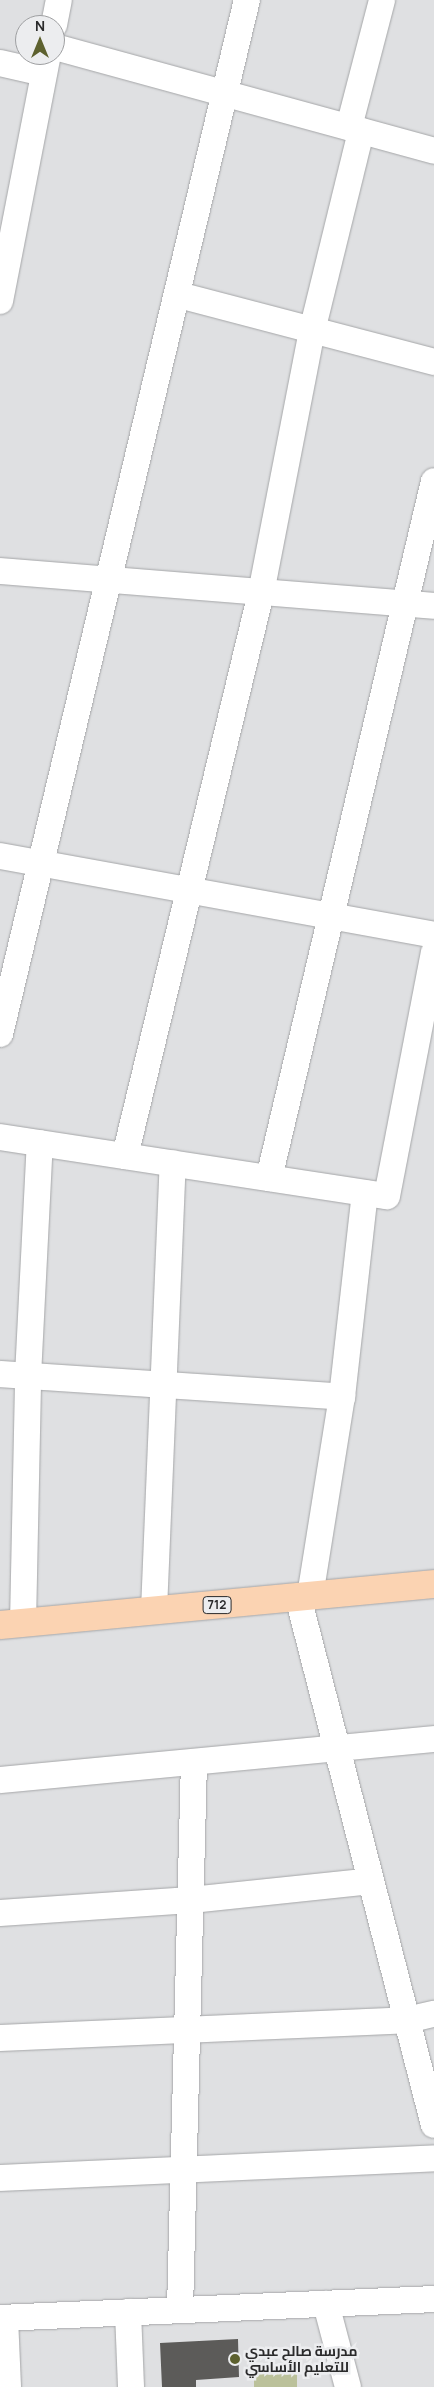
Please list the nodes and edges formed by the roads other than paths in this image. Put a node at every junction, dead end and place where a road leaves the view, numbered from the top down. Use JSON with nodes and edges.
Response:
{"nodes":[{"id":1,"x":59,"y":0,"type":"edge"},
{"id":2,"x":247,"y":0,"type":"edge"},
{"id":3,"x":382,"y":0,"type":"edge"},
{"id":4,"x":56,"y":15,"type":"edge"},
{"id":5,"x":65,"y":50,"type":"edge"},
{"id":6,"x":0,"y":63,"type":"edge"},
{"id":7,"x":15,"y":63,"type":"edge"},
{"id":8,"x":46,"y":65,"type":"edge"},
{"id":9,"x":227,"y":94,"type":"junction"},
{"id":10,"x":355,"y":129,"type":"junction"},
{"id":11,"x":434,"y":151,"type":"edge"},
{"id":12,"x":179,"y":295,"type":"junction"},
{"id":13,"x":0,"y":301,"type":"edge"},
{"id":14,"x":312,"y":331,"type":"junction"},
{"id":15,"x":434,"y":362,"type":"edge"},
{"id":16,"x":434,"y":481,"type":"edge"},
{"id":17,"x":0,"y":571,"type":"edge"},
{"id":18,"x":105,"y":581,"type":"junction"},
{"id":19,"x":261,"y":593,"type":"junction"},
{"id":20,"x":405,"y":604,"type":"junction"},
{"id":21,"x":434,"y":606,"type":"edge"},
{"id":22,"x":0,"y":856,"type":"edge"},
{"id":23,"x":41,"y":864,"type":"junction"},
{"id":24,"x":191,"y":891,"type":"junction"},
{"id":25,"x":332,"y":916,"type":"junction"},
{"id":26,"x":434,"y":935,"type":"edge"},
{"id":27,"x":434,"y":952,"type":"edge"},
{"id":28,"x":0,"y":1034,"type":"edge"},
{"id":29,"x":0,"y":1137,"type":"edge"},
{"id":30,"x":40,"y":1143,"type":"junction"},
{"id":31,"x":125,"y":1156,"type":"junction"},
{"id":32,"x":173,"y":1163,"type":"junction"},
{"id":33,"x":269,"y":1178,"type":"junction"},
{"id":34,"x":365,"y":1193,"type":"junction"},
{"id":35,"x":0,"y":1374,"type":"edge"},
{"id":36,"x":28,"y":1376,"type":"junction"},
{"id":37,"x":164,"y":1384,"type":"junction"},
{"id":38,"x":342,"y":1397,"type":"junction"},
{"id":39,"x":434,"y":1584,"type":"edge"},
{"id":40,"x":304,"y":1596,"type":"junction"},
{"id":41,"x":154,"y":1610,"type":"junction"},
{"id":42,"x":11,"y":1624,"type":"edge"},
{"id":43,"x":434,"y":1739,"type":"edge"},
{"id":44,"x":338,"y":1751,"type":"junction"},
{"id":45,"x":194,"y":1762,"type":"junction"},
{"id":46,"x":0,"y":1780,"type":"edge"},
{"id":47,"x":371,"y":1881,"type":"junction"},
{"id":48,"x":191,"y":1900,"type":"junction"},
{"id":49,"x":0,"y":1913,"type":"edge"},
{"id":50,"x":434,"y":2014,"type":"edge"},
{"id":51,"x":407,"y":2020,"type":"junction"},
{"id":52,"x":185,"y":2030,"type":"junction"},
{"id":53,"x":0,"y":2038,"type":"edge"},
{"id":54,"x":434,"y":2125,"type":"edge"},
{"id":55,"x":434,"y":2158,"type":"edge"},
{"id":56,"x":186,"y":2169,"type":"junction"},
{"id":57,"x":0,"y":2178,"type":"edge"},
{"id":58,"x":434,"y":2299,"type":"edge"},
{"id":59,"x":326,"y":2304,"type":"junction"},
{"id":60,"x":180,"y":2310,"type":"junction"},
{"id":61,"x":128,"y":2312,"type":"junction"},
{"id":62,"x":2,"y":2318,"type":"edge"},
{"id":63,"x":8,"y":2387,"type":"edge"},
{"id":64,"x":131,"y":2387,"type":"edge"},
{"id":65,"x":348,"y":2387,"type":"edge"}],
"edges":[{"from":1,"to":4,"type":"street"},
{"from":2,"to":9,"type":"street"},
{"from":3,"to":10,"type":"street"},
{"from":5,"to":9,"type":"street"},
{"from":6,"to":7,"type":"street"},
{"from":8,"to":13,"type":"street"},
{"from":9,"to":10,"type":"street"},
{"from":9,"to":12,"type":"street"},
{"from":10,"to":11,"type":"street"},
{"from":10,"to":14,"type":"street"},
{"from":12,"to":14,"type":"street"},
{"from":12,"to":18,"type":"street"},
{"from":14,"to":15,"type":"street"},
{"from":14,"to":19,"type":"street"},
{"from":16,"to":20,"type":"street"},
{"from":17,"to":18,"type":"street"},
{"from":18,"to":19,"type":"street"},
{"from":18,"to":23,"type":"street"},
{"from":19,"to":20,"type":"street"},
{"from":19,"to":24,"type":"street"},
{"from":20,"to":21,"type":"street"},
{"from":20,"to":25,"type":"street"},
{"from":22,"to":23,"type":"street"},
{"from":23,"to":24,"type":"street"},
{"from":23,"to":28,"type":"street"},
{"from":24,"to":25,"type":"street"},
{"from":24,"to":31,"type":"street"},
{"from":25,"to":26,"type":"street"},
{"from":25,"to":33,"type":"street"},
{"from":27,"to":34,"type":"street"},
{"from":29,"to":30,"type":"street"},
{"from":30,"to":31,"type":"street"},
{"from":30,"to":36,"type":"street"},
{"from":31,"to":32,"type":"street"},
{"from":32,"to":33,"type":"street"},
{"from":32,"to":37,"type":"street"},
{"from":33,"to":34,"type":"street"},
{"from":34,"to":38,"type":"street"},
{"from":35,"to":36,"type":"street"},
{"from":36,"to":37,"type":"street"},
{"from":36,"to":42,"type":"street"},
{"from":37,"to":38,"type":"street"},
{"from":37,"to":41,"type":"street"},
{"from":38,"to":40,"type":"street"},
{"from":39,"to":40,"type":"main road","number":"712"},
{"from":40,"to":41,"type":"main road","number":"712"},
{"from":40,"to":44,"type":"street"},
{"from":41,"to":42,"type":"main road","number":"712"},
{"from":43,"to":44,"type":"street"},
{"from":44,"to":45,"type":"street"},
{"from":44,"to":47,"type":"street"},
{"from":45,"to":46,"type":"street"},
{"from":45,"to":48,"type":"street"},
{"from":47,"to":48,"type":"street"},
{"from":47,"to":51,"type":"street"},
{"from":48,"to":49,"type":"street"},
{"from":48,"to":52,"type":"street"},
{"from":50,"to":51,"type":"street"},
{"from":51,"to":52,"type":"street"},
{"from":51,"to":54,"type":"street"},
{"from":52,"to":53,"type":"street"},
{"from":52,"to":56,"type":"street"},
{"from":55,"to":56,"type":"street"},
{"from":56,"to":57,"type":"street"},
{"from":56,"to":60,"type":"street"},
{"from":58,"to":59,"type":"street"},
{"from":59,"to":60,"type":"street"},
{"from":59,"to":65,"type":"street"},
{"from":60,"to":61,"type":"street"},
{"from":61,"to":62,"type":"street"},
{"from":61,"to":64,"type":"street"},
{"from":62,"to":63,"type":"street"}]}
